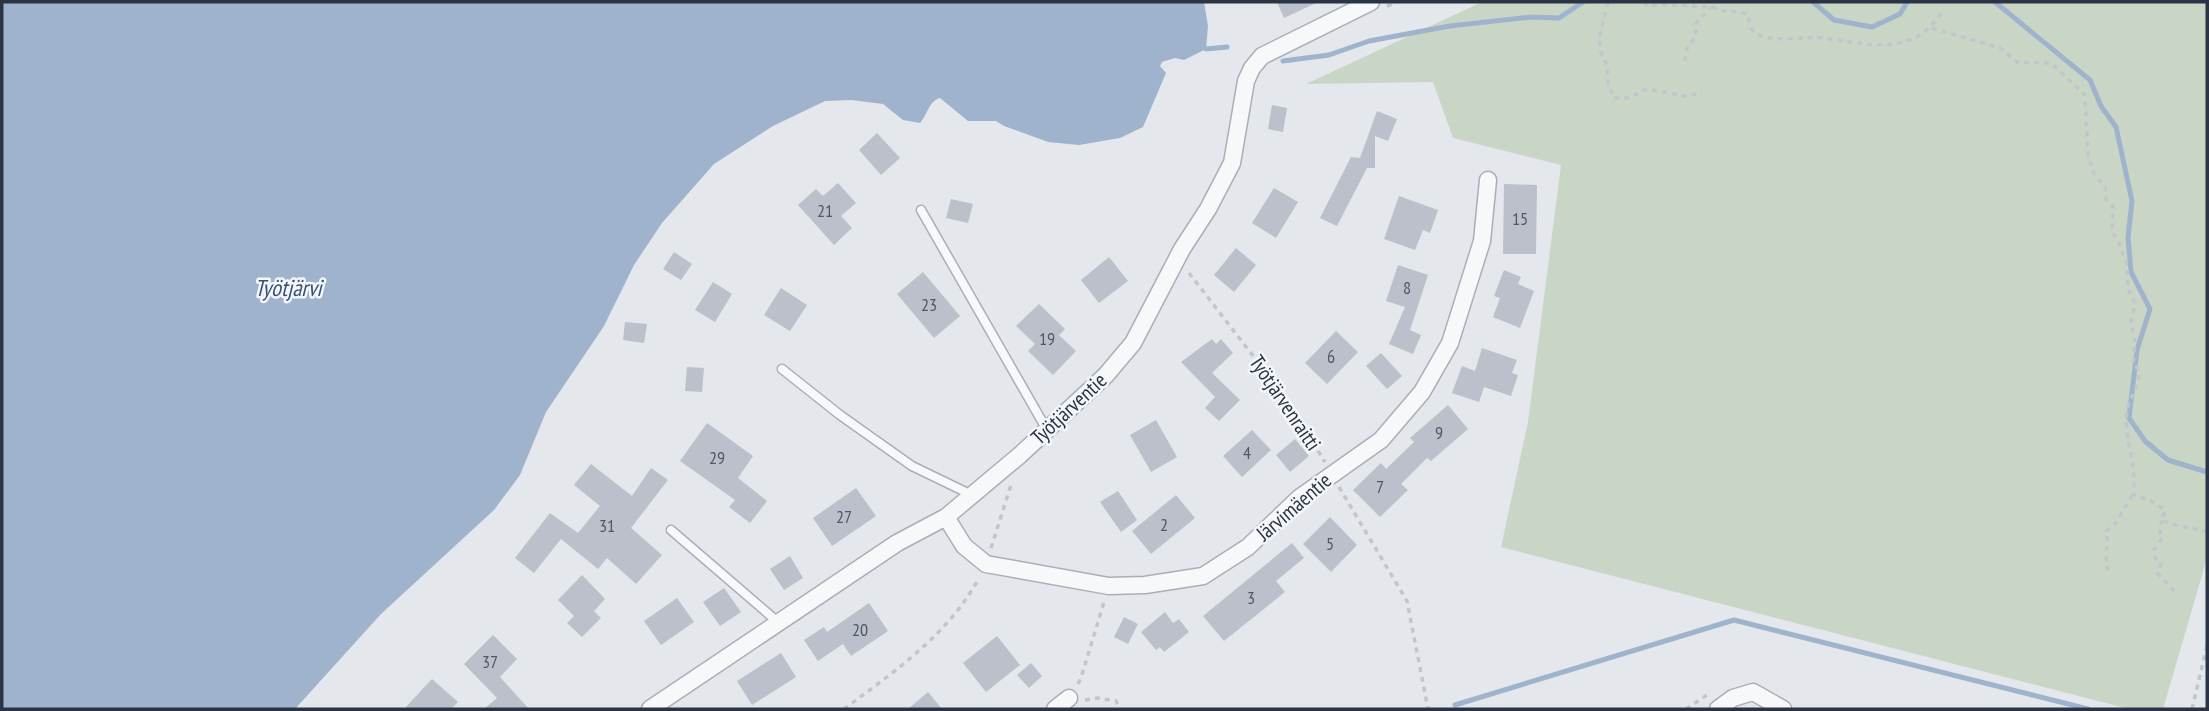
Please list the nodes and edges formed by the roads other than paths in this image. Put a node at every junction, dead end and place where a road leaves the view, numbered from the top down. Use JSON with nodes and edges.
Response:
{"nodes":[{"id":1,"x":1366,"y":5,"type":"edge"},
{"id":2,"x":1488,"y":180,"type":"dead end"},
{"id":3,"x":921,"y":210,"type":"dead end"},
{"id":4,"x":782,"y":369,"type":"dead end"},
{"id":5,"x":1047,"y":430,"type":"junction"},
{"id":6,"x":972,"y":495,"type":"junction"},
{"id":7,"x":946,"y":517,"type":"junction"},
{"id":8,"x":671,"y":530,"type":"dead end"},
{"id":9,"x":779,"y":622,"type":"junction"},
{"id":10,"x":1069,"y":698,"type":"road end"},
{"id":11,"x":649,"y":709,"type":"edge"},
{"id":12,"x":1055,"y":709,"type":"edge"},
{"id":13,"x":1718,"y":709,"type":"edge"},
{"id":14,"x":1783,"y":709,"type":"edge"}],
"edges":[{"from":1,"to":5,"type":"street","name":"Työtjärventie"},
{"from":2,"to":7,"type":"street","name":"Järvimäentie"},
{"from":3,"to":5,"type":"lane"},
{"from":4,"to":6,"type":"lane"},
{"from":5,"to":6,"type":"street","name":"Työtjärventie"},
{"from":6,"to":7,"type":"street","name":"Työtjärventie"},
{"from":7,"to":9,"type":"street","name":"Työtjärventie"},
{"from":8,"to":9,"type":"lane"},
{"from":9,"to":11,"type":"street","name":"Työtjärventie"},
{"from":10,"to":12,"type":"street"},
{"from":13,"to":14,"type":"street"}]}
